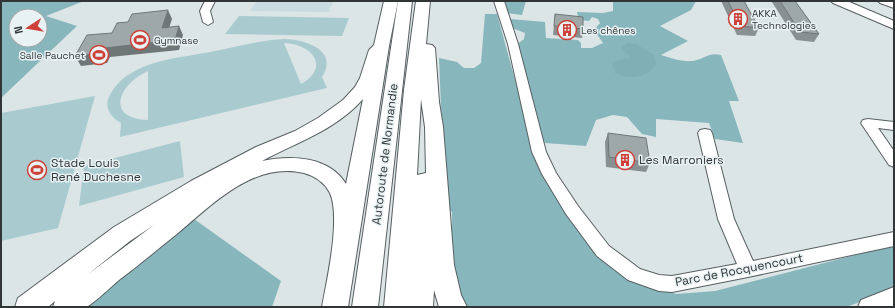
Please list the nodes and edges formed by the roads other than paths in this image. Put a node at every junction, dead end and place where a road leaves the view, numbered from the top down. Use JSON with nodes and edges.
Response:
{"nodes":[{"id":1,"x":210,"y":1,"type":"edge"},
{"id":2,"x":391,"y":1,"type":"edge"},
{"id":3,"x":405,"y":1,"type":"edge"},
{"id":4,"x":423,"y":1,"type":"edge"},
{"id":5,"x":499,"y":1,"type":"edge"},
{"id":6,"x":837,"y":1,"type":"edge"},
{"id":7,"x":849,"y":1,"type":"edge"},
{"id":8,"x":883,"y":1,"type":"edge"},
{"id":9,"x":894,"y":5,"type":"edge"},
{"id":10,"x":876,"y":18,"type":"junction"},
{"id":11,"x":894,"y":18,"type":"edge"},
{"id":12,"x":208,"y":22,"type":"dead end"},
{"id":13,"x":420,"y":23,"type":"junction"},
{"id":14,"x":894,"y":24,"type":"edge"},
{"id":15,"x":894,"y":30,"type":"edge"},
{"id":16,"x":381,"y":46,"type":"junction"},
{"id":17,"x":430,"y":102,"type":"junction"},
{"id":18,"x":894,"y":126,"type":"edge"},
{"id":19,"x":705,"y":133,"type":"dead end"},
{"id":20,"x":894,"y":162,"type":"edge"},
{"id":21,"x":894,"y":239,"type":"edge"},
{"id":22,"x":344,"y":257,"type":"junction"},
{"id":23,"x":748,"y":270,"type":"junction"},
{"id":24,"x":894,"y":297,"type":"edge"},
{"id":25,"x":28,"y":307,"type":"edge"},
{"id":26,"x":66,"y":307,"type":"edge"},
{"id":27,"x":335,"y":307,"type":"edge"},
{"id":28,"x":365,"y":307,"type":"edge"},
{"id":29,"x":397,"y":307,"type":"edge"},
{"id":30,"x":420,"y":307,"type":"edge"},
{"id":31,"x":454,"y":307,"type":"edge"},
{"id":32,"x":869,"y":307,"type":"edge"}],
"edges":[{"from":1,"to":12,"type":"street"},
{"from":2,"to":16,"type":"highway"},
{"from":3,"to":28,"type":"highway","name":"Autoroute de Normandie"},
{"from":4,"to":13,"type":"highway","name":"Autoroute de Normandie"},
{"from":5,"to":23,"type":"street","name":"Parc de Rocquencourt"},
{"from":6,"to":10,"type":"main road"},
{"from":7,"to":11,"type":"main road"},
{"from":8,"to":9,"type":"street"},
{"from":10,"to":14,"type":"main road"},
{"from":10,"to":15,"type":"main road"},
{"from":13,"to":17,"type":"highway"},
{"from":13,"to":29,"type":"highway","name":"Autoroute de Normandie"},
{"from":16,"to":22,"type":"highway"},
{"from":16,"to":25,"type":"highway"},
{"from":17,"to":30,"type":"highway"},
{"from":17,"to":31,"type":"highway"},
{"from":18,"to":20,"type":"street"},
{"from":19,"to":23,"type":"street"},
{"from":21,"to":23,"type":"street","name":"Parc de Rocquencourt"},
{"from":22,"to":26,"type":"highway"},
{"from":22,"to":27,"type":"highway"},
{"from":24,"to":32,"type":"main road"}]}
